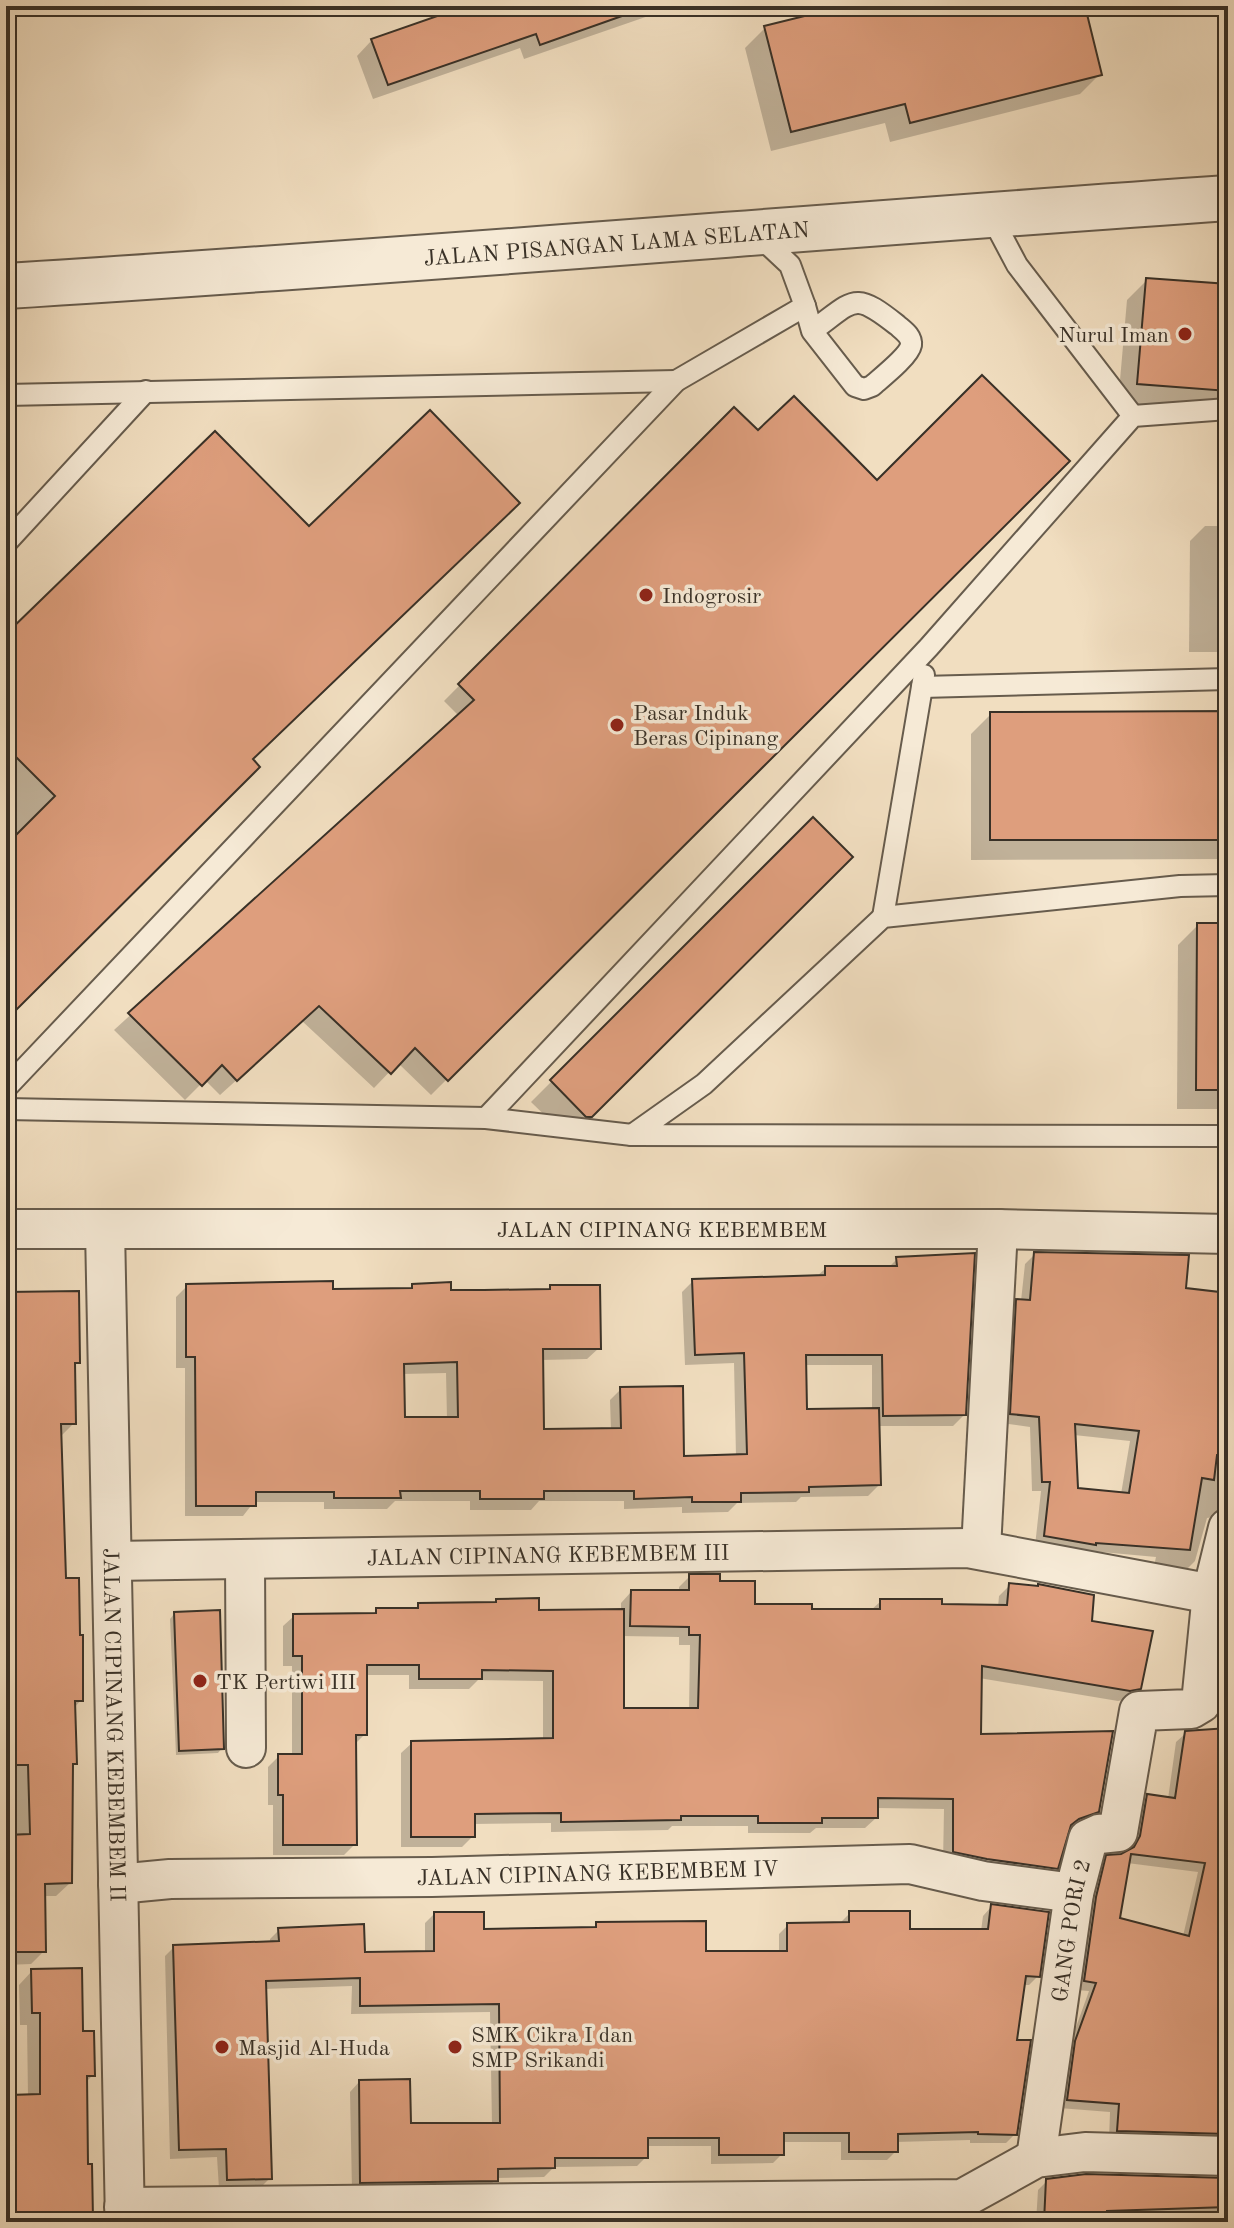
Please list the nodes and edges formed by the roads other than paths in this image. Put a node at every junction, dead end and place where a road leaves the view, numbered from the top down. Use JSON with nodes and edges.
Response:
{"nodes":[{"id":1,"x":1228,"y":198,"type":"edge"},
{"id":2,"x":990,"y":214,"type":"junction"},
{"id":3,"x":755,"y":231,"type":"junction"},
{"id":4,"x":6,"y":286,"type":"edge"},
{"id":5,"x":805,"y":306,"type":"junction"},
{"id":6,"x":812,"y":331,"type":"junction"},
{"id":7,"x":676,"y":381,"type":"junction"},
{"id":8,"x":146,"y":391,"type":"junction"},
{"id":9,"x":6,"y":395,"type":"edge"},
{"id":10,"x":1228,"y":409,"type":"edge"},
{"id":11,"x":1133,"y":416,"type":"junction"},
{"id":12,"x":6,"y":543,"type":"edge"},
{"id":13,"x":929,"y":647,"type":"junction"},
{"id":14,"x":1228,"y":679,"type":"edge"},
{"id":15,"x":922,"y":687,"type":"junction"},
{"id":16,"x":1228,"y":885,"type":"edge"},
{"id":17,"x":883,"y":917,"type":"junction"},
{"id":18,"x":6,"y":1088,"type":"edge"},
{"id":19,"x":6,"y":1109,"type":"edge"},
{"id":20,"x":486,"y":1118,"type":"junction"},
{"id":21,"x":632,"y":1135,"type":"junction"},
{"id":22,"x":1228,"y":1136,"type":"edge"},
{"id":23,"x":6,"y":1229,"type":"edge"},
{"id":24,"x":105,"y":1229,"type":"junction"},
{"id":25,"x":998,"y":1229,"type":"junction"},
{"id":26,"x":1228,"y":1234,"type":"edge"},
{"id":27,"x":1228,"y":1528,"type":"edge"},
{"id":28,"x":981,"y":1549,"type":"junction"},
{"id":29,"x":245,"y":1560,"type":"junction"},
{"id":30,"x":112,"y":1561,"type":"junction"},
{"id":31,"x":1220,"y":1595,"type":"edge"},
{"id":32,"x":246,"y":1748,"type":"dead end"},
{"id":33,"x":118,"y":1884,"type":"junction"},
{"id":34,"x":1074,"y":1893,"type":"junction"},
{"id":35,"x":1228,"y":2156,"type":"edge"},
{"id":36,"x":1036,"y":2158,"type":"junction"},
{"id":37,"x":962,"y":2211,"type":"edge"},
{"id":38,"x":124,"y":2215,"type":"edge"}],
"edges":[{"from":1,"to":2,"type":"street","name":"JALAN PISANGAN LAMA SELATAN"},
{"from":2,"to":3,"type":"street","name":"JALAN PISANGAN LAMA SELATAN"},
{"from":2,"to":11,"type":"lane"},
{"from":3,"to":4,"type":"street","name":"JALAN PISANGAN LAMA SELATAN"},
{"from":3,"to":5,"type":"lane"},
{"from":5,"to":6,"type":"lane"},
{"from":5,"to":7,"type":"lane"},
{"from":6,"to":6,"type":"lane"},
{"from":7,"to":8,"type":"lane"},
{"from":7,"to":18,"type":"lane"},
{"from":8,"to":9,"type":"lane"},
{"from":8,"to":12,"type":"lane"},
{"from":10,"to":11,"type":"lane"},
{"from":11,"to":13,"type":"lane"},
{"from":13,"to":15,"type":"lane"},
{"from":13,"to":20,"type":"lane"},
{"from":14,"to":15,"type":"lane"},
{"from":15,"to":17,"type":"lane"},
{"from":16,"to":17,"type":"lane"},
{"from":17,"to":21,"type":"lane"},
{"from":19,"to":20,"type":"lane"},
{"from":20,"to":21,"type":"lane"},
{"from":21,"to":22,"type":"lane"},
{"from":23,"to":24,"type":"street","name":"JALAN CIPINANG KEBEMBEM"},
{"from":24,"to":25,"type":"street","name":"JALAN CIPINANG KEBEMBEM"},
{"from":24,"to":30,"type":"street","name":"JALAN CIPINANG KEBEMBEM II"},
{"from":25,"to":26,"type":"street","name":"JALAN CIPINANG KEBEMBEM"},
{"from":25,"to":28,"type":"street"},
{"from":27,"to":31,"type":"street"},
{"from":28,"to":29,"type":"street","name":"JALAN CIPINANG KEBEMBEM III"},
{"from":28,"to":31,"type":"street","name":"JALAN CIPINANG KEBEMBEM III"},
{"from":29,"to":30,"type":"street","name":"JALAN CIPINANG KEBEMBEM III"},
{"from":29,"to":32,"type":"street"},
{"from":30,"to":33,"type":"street","name":"JALAN CIPINANG KEBEMBEM II"},
{"from":31,"to":34,"type":"street","name":"GANG PORI 2"},
{"from":33,"to":34,"type":"street","name":"JALAN CIPINANG KEBEMBEM IV"},
{"from":33,"to":38,"type":"street","name":"JALAN CIPINANG KEBEMBEM II"},
{"from":34,"to":36,"type":"street","name":"GANG PORI 2"},
{"from":35,"to":36,"type":"street"},
{"from":36,"to":37,"type":"street"},
{"from":37,"to":38,"type":"street"}]}
